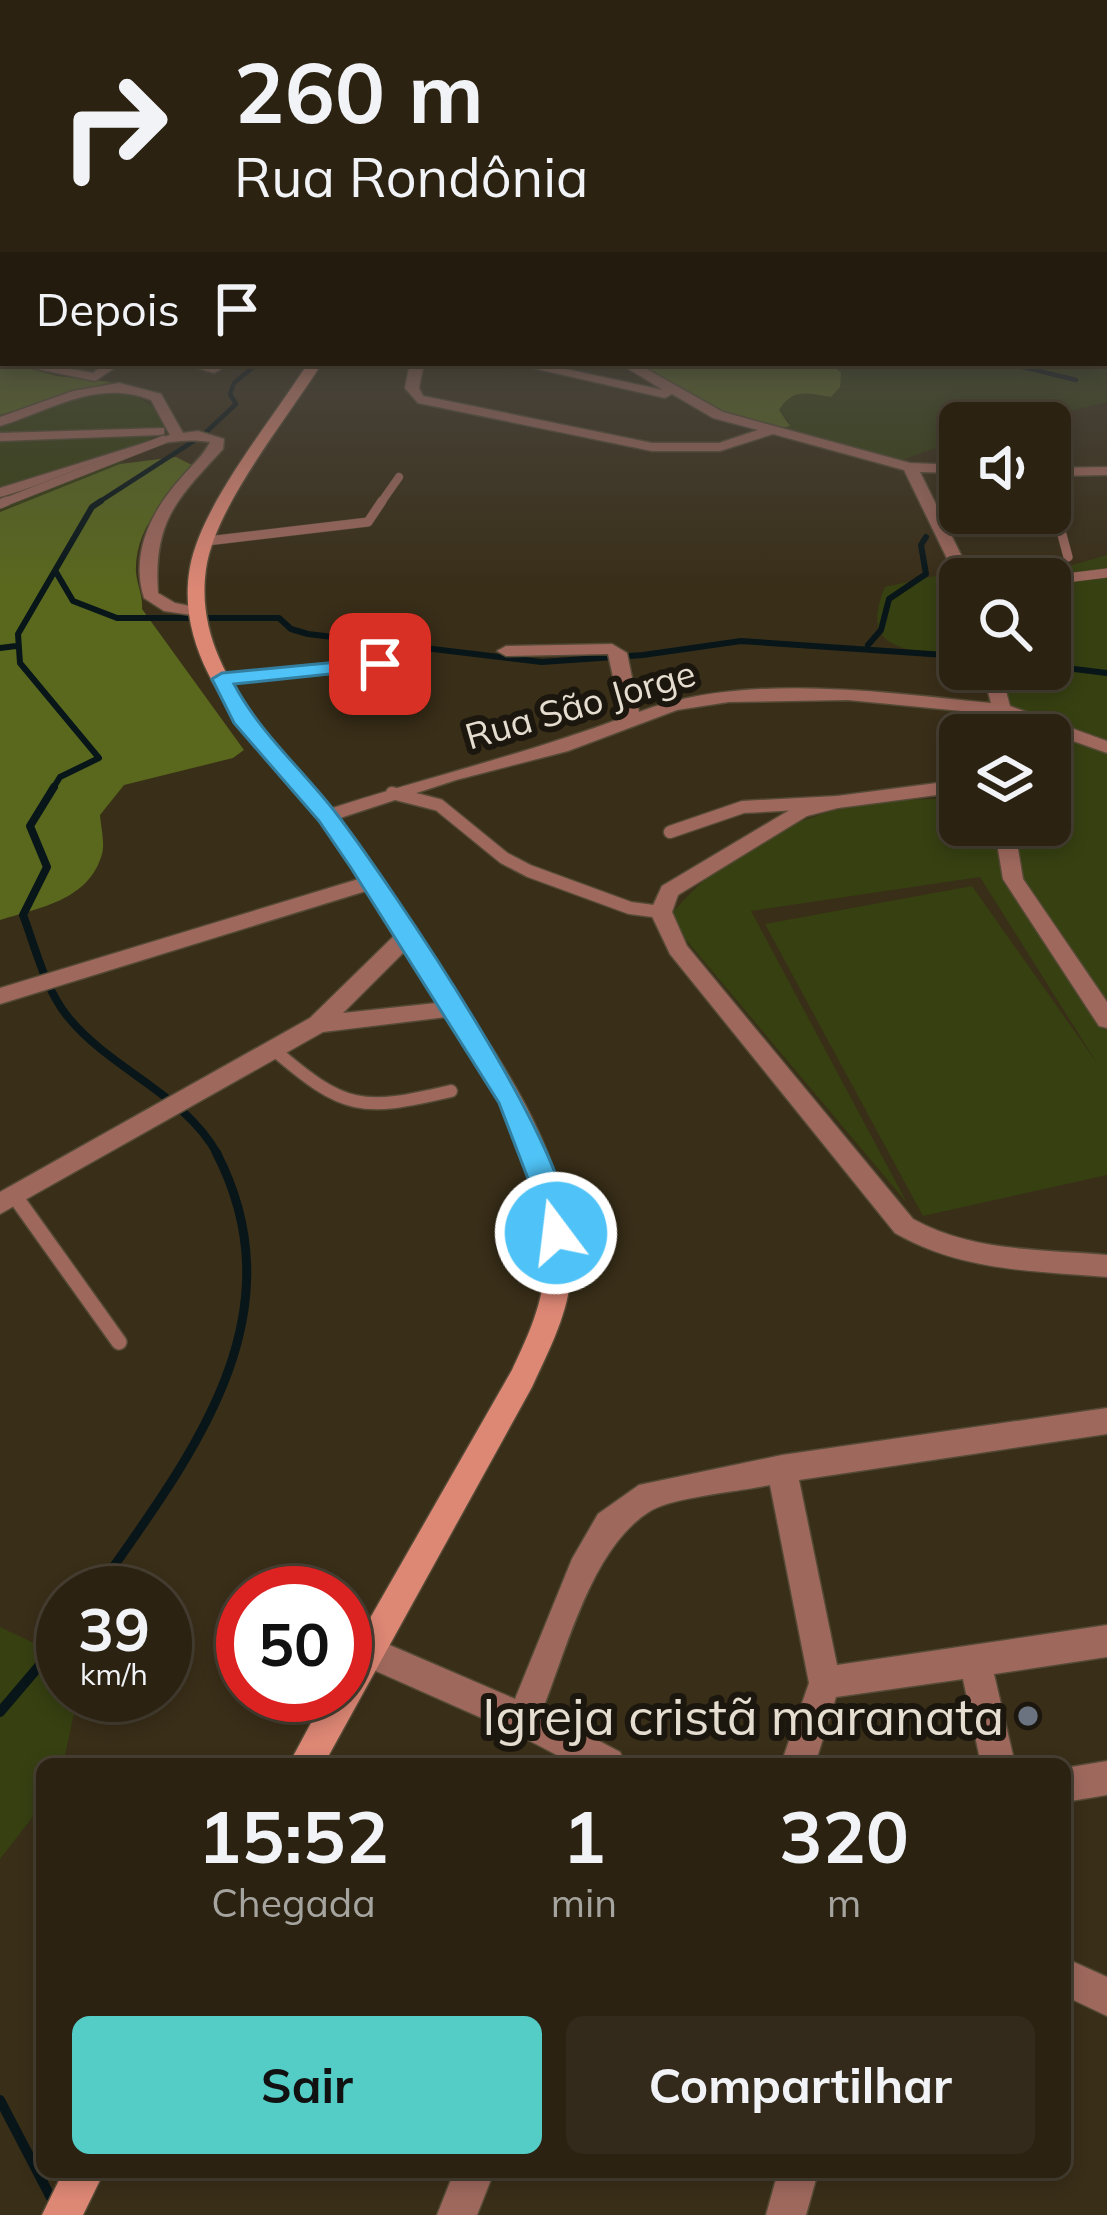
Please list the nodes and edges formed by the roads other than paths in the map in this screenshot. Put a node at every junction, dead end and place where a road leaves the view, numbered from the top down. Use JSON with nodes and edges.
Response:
{"nodes":[{"id":1,"x":303,"y":382,"type":"edge"},
{"id":2,"x":413,"y":382,"type":"edge"},
{"id":3,"x":610,"y":382,"type":"edge"},
{"id":4,"x":657,"y":382,"type":"edge"},
{"id":5,"x":680,"y":397,"type":"junction"},
{"id":6,"x":0,"y":422,"type":"edge"},
{"id":7,"x":772,"y":430,"type":"junction"},
{"id":8,"x":175,"y":432,"type":"junction"},
{"id":9,"x":0,"y":437,"type":"edge"},
{"id":10,"x":910,"y":467,"type":"junction"},
{"id":11,"x":939,"y":468,"type":"edge"},
{"id":12,"x":1107,"y":471,"type":"edge"},
{"id":13,"x":1071,"y":472,"type":"edge"},
{"id":14,"x":399,"y":477,"type":"dead end"},
{"id":15,"x":0,"y":493,"type":"edge"},
{"id":16,"x":0,"y":504,"type":"edge"},
{"id":17,"x":1062,"y":534,"type":"edge"},
{"id":18,"x":207,"y":541,"type":"junction"},
{"id":19,"x":1068,"y":557,"type":"dead end"},
{"id":20,"x":955,"y":558,"type":"edge"},
{"id":21,"x":1107,"y":573,"type":"edge"},
{"id":22,"x":1071,"y":577,"type":"edge"},
{"id":23,"x":199,"y":613,"type":"junction"},
{"id":24,"x":506,"y":650,"type":"dead end"},
{"id":25,"x":416,"y":659,"type":"dead end"},
{"id":26,"x":222,"y":679,"type":"junction"},
{"id":27,"x":997,"y":690,"type":"edge"},
{"id":28,"x":1002,"y":709,"type":"junction"},
{"id":29,"x":1002,"y":714,"type":"edge"},
{"id":30,"x":631,"y":718,"type":"junction"},
{"id":31,"x":1107,"y":747,"type":"edge"},
{"id":32,"x":939,"y":789,"type":"edge"},
{"id":33,"x":392,"y":793,"type":"junction"},
{"id":34,"x":837,"y":802,"type":"junction"},
{"id":35,"x":327,"y":816,"type":"junction"},
{"id":36,"x":670,"y":832,"type":"dead end"},
{"id":37,"x":1007,"y":846,"type":"edge"},
{"id":38,"x":372,"y":882,"type":"junction"},
{"id":39,"x":661,"y":912,"type":"junction"},
{"id":40,"x":406,"y":937,"type":"junction"},
{"id":41,"x":0,"y":996,"type":"edge"},
{"id":42,"x":454,"y":1009,"type":"junction"},
{"id":43,"x":1107,"y":1020,"type":"edge"},
{"id":44,"x":318,"y":1024,"type":"junction"},
{"id":45,"x":274,"y":1049,"type":"junction"},
{"id":46,"x":451,"y":1091,"type":"dead end"},
{"id":47,"x":7,"y":1200,"type":"edge"},
{"id":48,"x":1107,"y":1266,"type":"edge"},
{"id":49,"x":119,"y":1342,"type":"dead end"},
{"id":50,"x":1107,"y":1420,"type":"edge"},
{"id":51,"x":782,"y":1469,"type":"junction"},
{"id":52,"x":1107,"y":1641,"type":"edge"},
{"id":53,"x":372,"y":1651,"type":"edge"},
{"id":54,"x":372,"y":1653,"type":"edge"},
{"id":55,"x":975,"y":1662,"type":"junction"},
{"id":56,"x":825,"y":1683,"type":"junction"},
{"id":57,"x":523,"y":1719,"type":"junction"},
{"id":58,"x":331,"y":1722,"type":"edge"},
{"id":59,"x":310,"y":1758,"type":"edge"},
{"id":60,"x":597,"y":1758,"type":"edge"},
{"id":61,"x":800,"y":1758,"type":"edge"},
{"id":62,"x":997,"y":1758,"type":"edge"},
{"id":63,"x":1107,"y":1778,"type":"edge"},
{"id":64,"x":1071,"y":1784,"type":"edge"},
{"id":65,"x":1071,"y":1979,"type":"edge"},
{"id":66,"x":1107,"y":1997,"type":"edge"},
{"id":67,"x":80,"y":2178,"type":"edge"},
{"id":68,"x":472,"y":2178,"type":"edge"},
{"id":69,"x":796,"y":2178,"type":"edge"},
{"id":70,"x":62,"y":2215,"type":"edge"},
{"id":71,"x":457,"y":2215,"type":"edge"},
{"id":72,"x":786,"y":2215,"type":"edge"}],
"edges":[{"from":1,"to":18,"type":"main road"},
{"from":2,"to":7,"type":"street"},
{"from":3,"to":5,"type":"street"},
{"from":4,"to":5,"type":"street"},
{"from":5,"to":7,"type":"street"},
{"from":6,"to":8,"type":"street"},
{"from":7,"to":10,"type":"street"},
{"from":8,"to":9,"type":"street"},
{"from":8,"to":15,"type":"street"},
{"from":8,"to":16,"type":"lane"},
{"from":8,"to":23,"type":"street"},
{"from":10,"to":11,"type":"street"},
{"from":10,"to":20,"type":"street"},
{"from":12,"to":13,"type":"street"},
{"from":14,"to":18,"type":"lane"},
{"from":17,"to":19,"type":"lane"},
{"from":18,"to":23,"type":"main road"},
{"from":21,"to":22,"type":"lane"},
{"from":23,"to":26,"type":"main road"},
{"from":24,"to":30,"type":"street"},
{"from":25,"to":26,"type":"street"},
{"from":26,"to":35,"type":"main road"},
{"from":27,"to":28,"type":"street"},
{"from":28,"to":29,"type":"street"},
{"from":28,"to":30,"type":"street","name":"Rua São Jorge"},
{"from":28,"to":31,"type":"street","name":"Rua São Jorge"},
{"from":30,"to":33,"type":"street","name":"Rua São Jorge"},
{"from":32,"to":34,"type":"street"},
{"from":33,"to":35,"type":"street","name":"Rua São Jorge"},
{"from":33,"to":39,"type":"lane"},
{"from":34,"to":36,"type":"lane"},
{"from":34,"to":39,"type":"street"},
{"from":35,"to":38,"type":"main road"},
{"from":37,"to":43,"type":"street"},
{"from":38,"to":40,"type":"main road"},
{"from":38,"to":41,"type":"street"},
{"from":39,"to":48,"type":"street"},
{"from":40,"to":42,"type":"main road"},
{"from":40,"to":44,"type":"street"},
{"from":42,"to":44,"type":"street"},
{"from":42,"to":53,"type":"main road"},
{"from":44,"to":45,"type":"street"},
{"from":45,"to":46,"type":"lane"},
{"from":45,"to":47,"type":"street"},
{"from":47,"to":49,"type":"lane"},
{"from":50,"to":51,"type":"street"},
{"from":51,"to":56,"type":"street"},
{"from":51,"to":57,"type":"street"},
{"from":52,"to":55,"type":"street"},
{"from":54,"to":57,"type":"street"},
{"from":55,"to":56,"type":"street"},
{"from":55,"to":62,"type":"street"},
{"from":56,"to":61,"type":"street"},
{"from":57,"to":60,"type":"street"},
{"from":58,"to":59,"type":"main road"},
{"from":63,"to":64,"type":"street"},
{"from":65,"to":66,"type":"street"},
{"from":67,"to":70,"type":"main road"},
{"from":68,"to":71,"type":"street"},
{"from":69,"to":72,"type":"street"}]}
